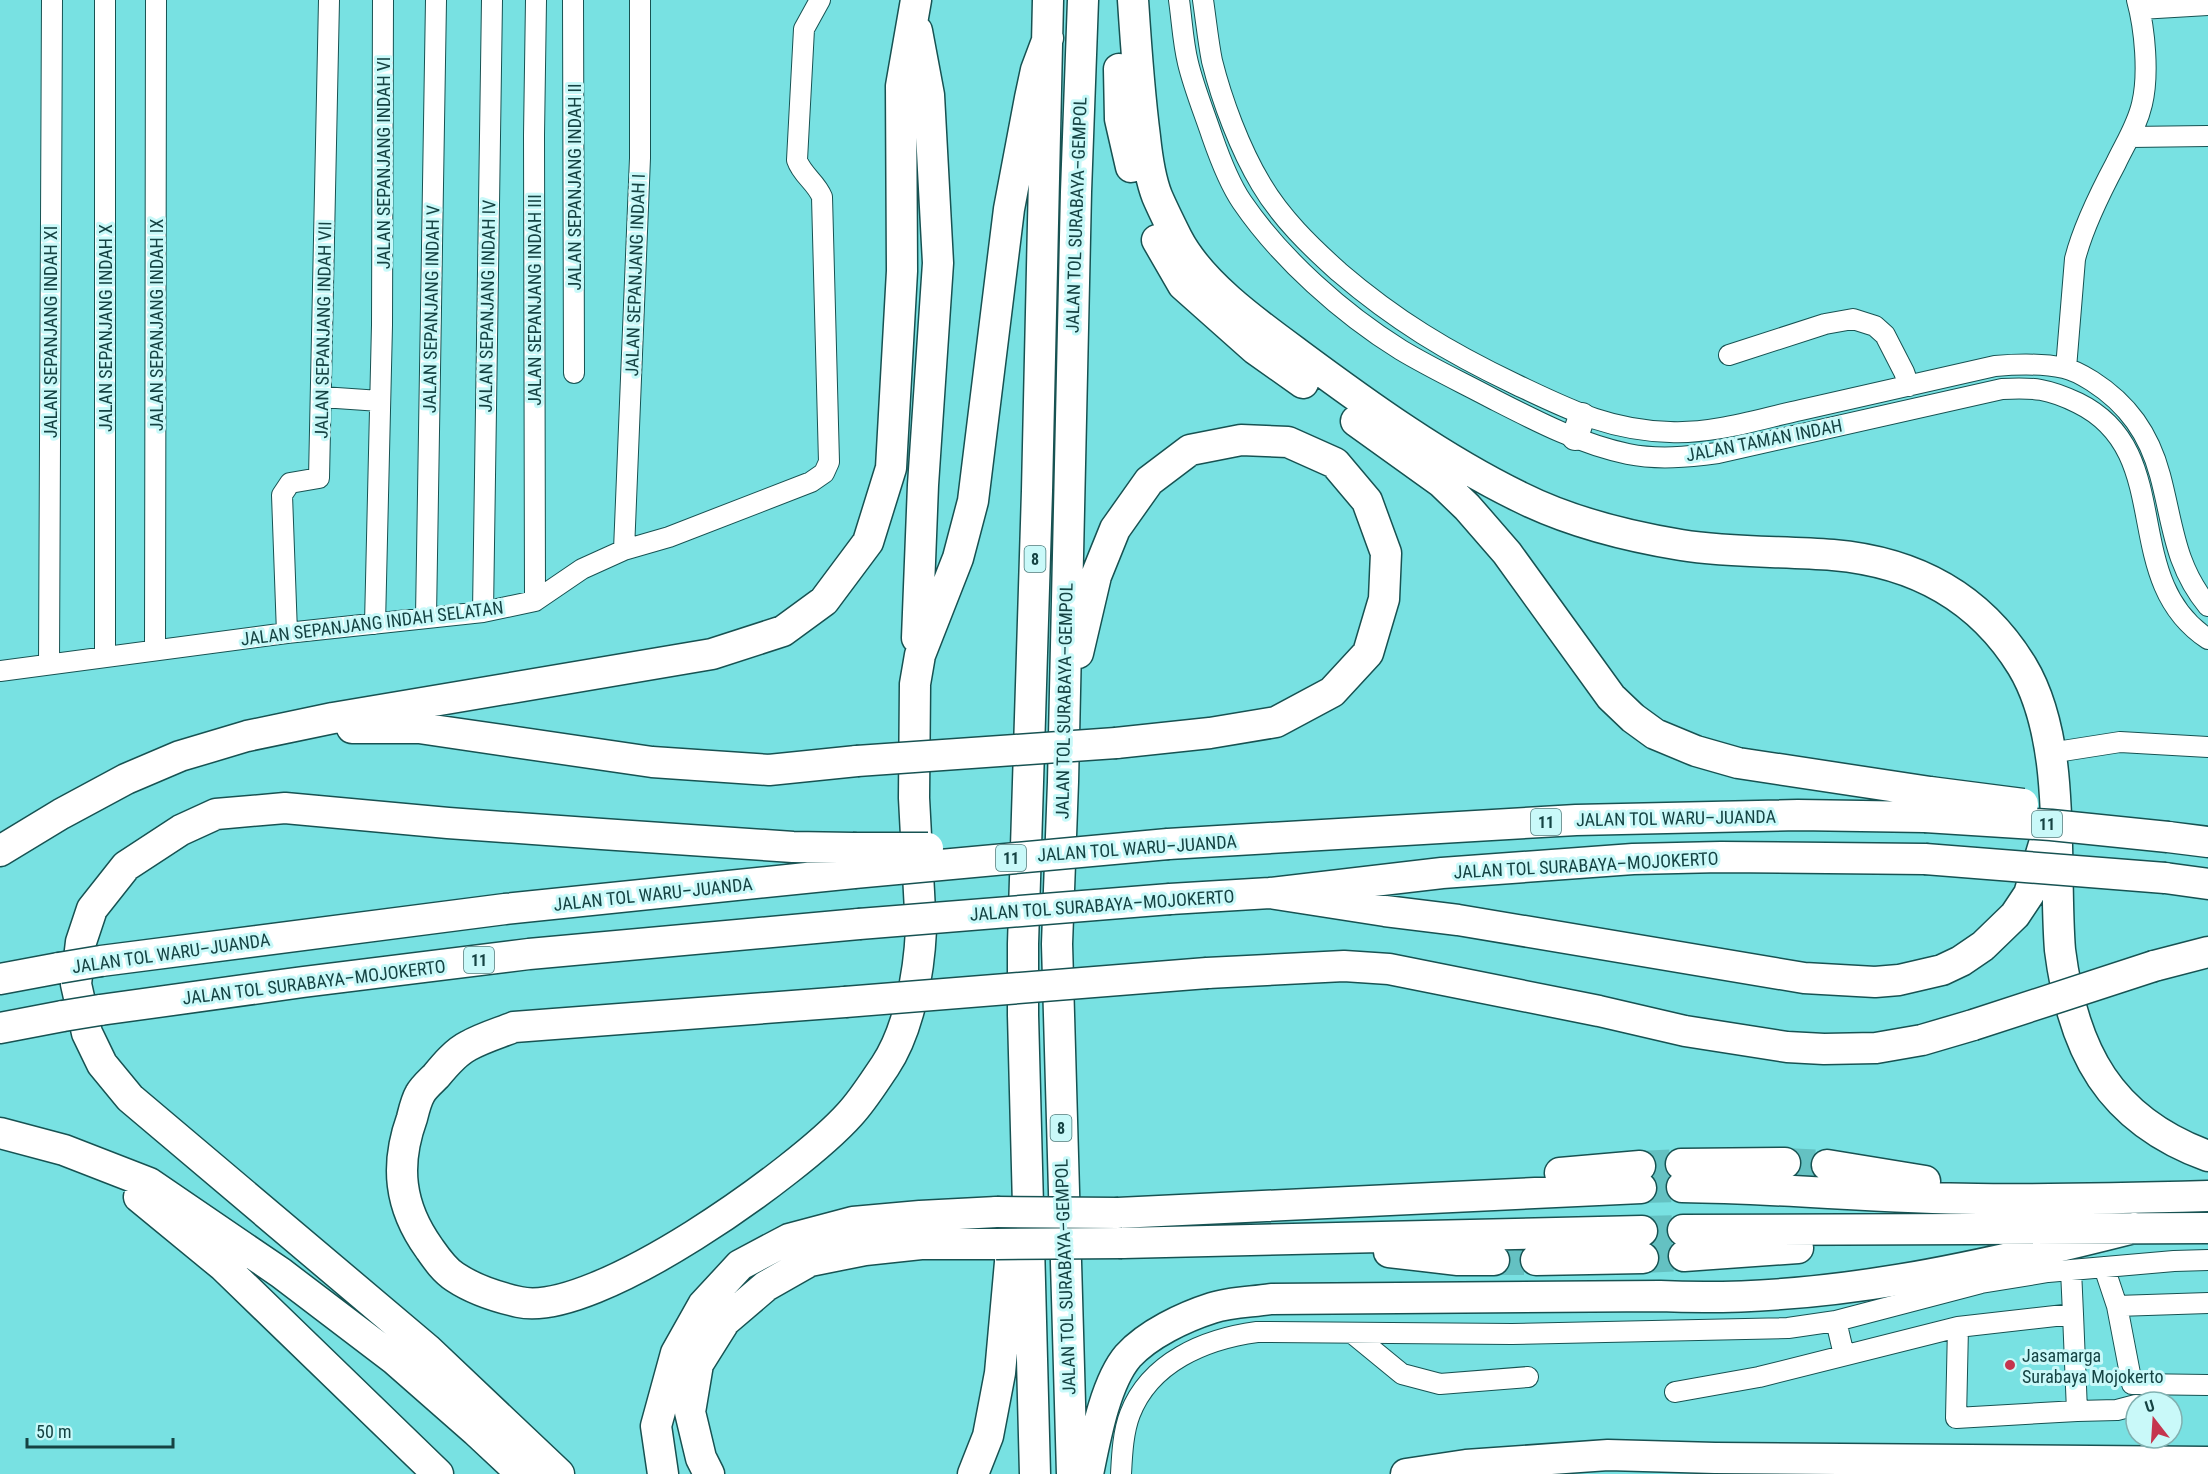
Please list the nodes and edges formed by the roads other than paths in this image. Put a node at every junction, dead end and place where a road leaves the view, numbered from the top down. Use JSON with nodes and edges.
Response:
{"nodes":[{"id":1,"x":52,"y":0,"type":"edge"},
{"id":2,"x":105,"y":0,"type":"edge"},
{"id":3,"x":156,"y":0,"type":"edge"},
{"id":4,"x":329,"y":0,"type":"edge"},
{"id":5,"x":383,"y":0,"type":"edge"},
{"id":6,"x":436,"y":0,"type":"edge"},
{"id":7,"x":492,"y":0,"type":"edge"},
{"id":8,"x":536,"y":0,"type":"edge"},
{"id":9,"x":573,"y":0,"type":"edge"},
{"id":10,"x":640,"y":0,"type":"edge"},
{"id":11,"x":820,"y":0,"type":"edge"},
{"id":12,"x":1048,"y":0,"type":"edge"},
{"id":13,"x":1083,"y":0,"type":"edge"},
{"id":14,"x":1118,"y":0,"type":"edge"},
{"id":15,"x":1133,"y":0,"type":"edge"},
{"id":16,"x":1179,"y":0,"type":"edge"},
{"id":17,"x":1203,"y":0,"type":"edge"},
{"id":18,"x":2139,"y":4,"type":"edge"},
{"id":19,"x":2208,"y":5,"type":"edge"},
{"id":20,"x":915,"y":7,"type":"edge"},
{"id":21,"x":1048,"y":39,"type":"junction"},
{"id":22,"x":2208,"y":136,"type":"edge"},
{"id":23,"x":2130,"y":137,"type":"junction"},
{"id":24,"x":1729,"y":354,"type":"dead end"},
{"id":25,"x":2066,"y":368,"type":"junction"},
{"id":26,"x":574,"y":373,"type":"dead end"},
{"id":27,"x":1909,"y":386,"type":"junction"},
{"id":28,"x":322,"y":397,"type":"junction"},
{"id":29,"x":380,"y":401,"type":"junction"},
{"id":30,"x":1579,"y":427,"type":"junction"},
{"id":31,"x":624,"y":550,"type":"junction"},
{"id":32,"x":535,"y":601,"type":"junction"},
{"id":33,"x":2208,"y":606,"type":"edge"},
{"id":34,"x":483,"y":612,"type":"junction"},
{"id":35,"x":426,"y":617,"type":"junction"},
{"id":36,"x":375,"y":624,"type":"junction"},
{"id":37,"x":287,"y":633,"type":"junction"},
{"id":38,"x":2208,"y":639,"type":"edge"},
{"id":39,"x":155,"y":650,"type":"junction"},
{"id":40,"x":105,"y":656,"type":"junction"},
{"id":41,"x":49,"y":663,"type":"junction"},
{"id":42,"x":0,"y":671,"type":"edge"},
{"id":43,"x":915,"y":684,"type":"junction"},
{"id":44,"x":247,"y":736,"type":"junction"},
{"id":45,"x":2208,"y":747,"type":"edge"},
{"id":46,"x":2050,"y":753,"type":"junction"},
{"id":47,"x":1063,"y":782,"type":"junction"},
{"id":48,"x":2054,"y":784,"type":"junction"},
{"id":49,"x":1928,"y":804,"type":"junction"},
{"id":50,"x":2208,"y":842,"type":"edge"},
{"id":51,"x":0,"y":851,"type":"edge"},
{"id":52,"x":854,"y":861,"type":"junction"},
{"id":53,"x":2208,"y":884,"type":"edge"},
{"id":54,"x":1270,"y":892,"type":"junction"},
{"id":55,"x":2208,"y":952,"type":"edge"},
{"id":56,"x":0,"y":979,"type":"edge"},
{"id":57,"x":0,"y":1028,"type":"edge"},
{"id":58,"x":1026,"y":1119,"type":"junction"},
{"id":59,"x":0,"y":1133,"type":"edge"},
{"id":60,"x":64,"y":1150,"type":"junction"},
{"id":61,"x":2208,"y":1156,"type":"edge"},
{"id":62,"x":1785,"y":1163,"type":"tunnel mouth"},
{"id":63,"x":1827,"y":1165,"type":"tunnel mouth"},
{"id":64,"x":1640,"y":1177,"type":"tunnel mouth"},
{"id":65,"x":2208,"y":1196,"type":"edge"},
{"id":66,"x":2046,"y":1199,"type":"junction"},
{"id":67,"x":2134,"y":1228,"type":"junction"},
{"id":68,"x":2208,"y":1228,"type":"edge"},
{"id":69,"x":1310,"y":1239,"type":"junction"},
{"id":70,"x":1684,"y":1243,"type":"tunnel mouth"},
{"id":71,"x":1494,"y":1260,"type":"tunnel mouth"},
{"id":72,"x":1536,"y":1260,"type":"tunnel mouth"},
{"id":73,"x":2208,"y":1260,"type":"edge"},
{"id":74,"x":2104,"y":1267,"type":"junction"},
{"id":75,"x":2071,"y":1270,"type":"junction"},
{"id":76,"x":2208,"y":1303,"type":"edge"},
{"id":77,"x":2117,"y":1306,"type":"junction"},
{"id":78,"x":2073,"y":1314,"type":"junction"},
{"id":79,"x":1836,"y":1321,"type":"junction"},
{"id":80,"x":1958,"y":1327,"type":"junction"},
{"id":81,"x":1352,"y":1333,"type":"junction"},
{"id":82,"x":1845,"y":1354,"type":"junction"},
{"id":83,"x":1528,"y":1377,"type":"dead end"},
{"id":84,"x":2208,"y":1385,"type":"edge"},
{"id":85,"x":2164,"y":1386,"type":"junction"},
{"id":86,"x":2158,"y":1390,"type":"edge"},
{"id":87,"x":1675,"y":1392,"type":"dead end"},
{"id":88,"x":2124,"y":1408,"type":"edge"},
{"id":89,"x":2078,"y":1411,"type":"junction"},
{"id":90,"x":2208,"y":1462,"type":"edge"},
{"id":91,"x":438,"y":1474,"type":"edge"},
{"id":92,"x":522,"y":1474,"type":"edge"},
{"id":93,"x":559,"y":1474,"type":"edge"},
{"id":94,"x":663,"y":1474,"type":"edge"},
{"id":95,"x":709,"y":1474,"type":"edge"},
{"id":96,"x":973,"y":1474,"type":"edge"},
{"id":97,"x":1035,"y":1474,"type":"edge"},
{"id":98,"x":1072,"y":1474,"type":"edge"},
{"id":99,"x":1088,"y":1474,"type":"edge"},
{"id":100,"x":1121,"y":1474,"type":"edge"},
{"id":101,"x":1406,"y":1474,"type":"edge"}],
"edges":[{"from":1,"to":41,"type":"street","name":"JALAN SEPANJANG INDAH XI"},
{"from":2,"to":40,"type":"street","name":"JALAN SEPANJANG INDAH X"},
{"from":3,"to":39,"type":"street","name":"JALAN SEPANJANG INDAH IX"},
{"from":4,"to":28,"type":"street","name":"JALAN SEPANJANG INDAH VII"},
{"from":5,"to":29,"type":"street","name":"JALAN SEPANJANG INDAH VI"},
{"from":6,"to":35,"type":"street","name":"JALAN SEPANJANG INDAH V"},
{"from":7,"to":34,"type":"street","name":"JALAN SEPANJANG INDAH IV"},
{"from":8,"to":32,"type":"street","name":"JALAN SEPANJANG INDAH III"},
{"from":9,"to":26,"type":"street","name":"JALAN SEPANJANG INDAH II"},
{"from":10,"to":31,"type":"street","name":"JALAN SEPANJANG INDAH I"},
{"from":11,"to":31,"type":"street","name":"JALAN SEPANJANG INDAH SELATAN"},
{"from":12,"to":21,"type":"highway","name":"JALAN TOL SURABAYA–GEMPOL","number":"8"},
{"from":13,"to":47,"type":"highway","name":"JALAN TOL SURABAYA–GEMPOL","number":"8"},
{"from":14,"to":49,"type":"highway"},
{"from":15,"to":46,"type":"highway"},
{"from":16,"to":30,"type":"street","name":"JALAN TAMAN INDAH"},
{"from":17,"to":30,"type":"street","name":"JALAN TAMAN INDAH"},
{"from":18,"to":19,"type":"street"},
{"from":18,"to":23,"type":"street"},
{"from":20,"to":43,"type":"highway"},
{"from":20,"to":44,"type":"highway"},
{"from":21,"to":43,"type":"highway"},
{"from":21,"to":58,"type":"highway","name":"JALAN TOL SURABAYA–GEMPOL","number":"8"},
{"from":22,"to":23,"type":"street"},
{"from":23,"to":25,"type":"street"},
{"from":24,"to":27,"type":"street"},
{"from":25,"to":27,"type":"street","name":"JALAN TAMAN INDAH"},
{"from":25,"to":33,"type":"street","name":"JALAN TAMAN INDAH"},
{"from":27,"to":30,"type":"street","name":"JALAN TAMAN INDAH"},
{"from":28,"to":29,"type":"street"},
{"from":28,"to":37,"type":"street","name":"JALAN SEPANJANG INDAH VII"},
{"from":29,"to":36,"type":"street","name":"JALAN SEPANJANG INDAH VI"},
{"from":30,"to":38,"type":"street","name":"JALAN TAMAN INDAH"},
{"from":31,"to":32,"type":"street","name":"JALAN SEPANJANG INDAH SELATAN"},
{"from":32,"to":34,"type":"street","name":"JALAN SEPANJANG INDAH SELATAN"},
{"from":34,"to":35,"type":"street","name":"JALAN SEPANJANG INDAH SELATAN"},
{"from":35,"to":36,"type":"street","name":"JALAN SEPANJANG INDAH SELATAN"},
{"from":36,"to":37,"type":"street","name":"JALAN SEPANJANG INDAH SELATAN"},
{"from":37,"to":39,"type":"street","name":"JALAN SEPANJANG INDAH SELATAN"},
{"from":39,"to":40,"type":"street","name":"JALAN SEPANJANG INDAH SELATAN"},
{"from":40,"to":41,"type":"street","name":"JALAN SEPANJANG INDAH SELATAN"},
{"from":41,"to":42,"type":"street","name":"JALAN SEPANJANG INDAH SELATAN"},
{"from":43,"to":55,"type":"highway","bridge":true},
{"from":44,"to":47,"type":"highway","bridge":true},
{"from":44,"to":51,"type":"highway"},
{"from":45,"to":46,"type":"street"},
{"from":46,"to":48,"type":"highway"},
{"from":47,"to":98,"type":"highway","name":"JALAN TOL SURABAYA–GEMPOL","number":"8"},
{"from":48,"to":54,"type":"highway"},
{"from":48,"to":61,"type":"highway"},
{"from":49,"to":50,"type":"highway","name":"JALAN TOL WARU–JUANDA","number":"11","bridge":true},
{"from":49,"to":52,"type":"highway","name":"JALAN TOL WARU–JUANDA","number":"11","bridge":true},
{"from":52,"to":56,"type":"highway","name":"JALAN TOL WARU–JUANDA","number":"11","bridge":true},
{"from":52,"to":93,"type":"highway"},
{"from":53,"to":54,"type":"highway","name":"JALAN TOL SURABAYA–MOJOKERTO","number":"11","bridge":true},
{"from":54,"to":57,"type":"highway","name":"JALAN TOL SURABAYA–MOJOKERTO","number":"11","bridge":true},
{"from":58,"to":96,"type":"highway"},
{"from":58,"to":97,"type":"highway","name":"JALAN TOL SURABAYA–GEMPOL","number":"8"},
{"from":59,"to":60,"type":"highway"},
{"from":60,"to":91,"type":"highway"},
{"from":60,"to":92,"type":"highway"},
{"from":62,"to":66,"type":"highway"},
{"from":63,"to":66,"type":"highway"},
{"from":64,"to":94,"type":"highway","bridge":true},
{"from":65,"to":66,"type":"highway"},
{"from":67,"to":68,"type":"highway"},
{"from":67,"to":70,"type":"highway"},
{"from":67,"to":99,"type":"highway"},
{"from":69,"to":71,"type":"highway"},
{"from":69,"to":72,"type":"highway"},
{"from":69,"to":95,"type":"highway","bridge":true},
{"from":73,"to":74,"type":"street"},
{"from":74,"to":75,"type":"street"},
{"from":74,"to":77,"type":"street"},
{"from":75,"to":78,"type":"street"},
{"from":75,"to":79,"type":"street"},
{"from":76,"to":77,"type":"street"},
{"from":77,"to":85,"type":"street"},
{"from":78,"to":80,"type":"street"},
{"from":78,"to":89,"type":"street"},
{"from":79,"to":81,"type":"street"},
{"from":79,"to":82,"type":"street"},
{"from":80,"to":82,"type":"street"},
{"from":80,"to":89,"type":"street"},
{"from":81,"to":83,"type":"street"},
{"from":81,"to":100,"type":"street"},
{"from":82,"to":87,"type":"street"},
{"from":84,"to":85,"type":"street"},
{"from":85,"to":86,"type":"street"},
{"from":88,"to":89,"type":"street"},
{"from":90,"to":101,"type":"highway"}]}
